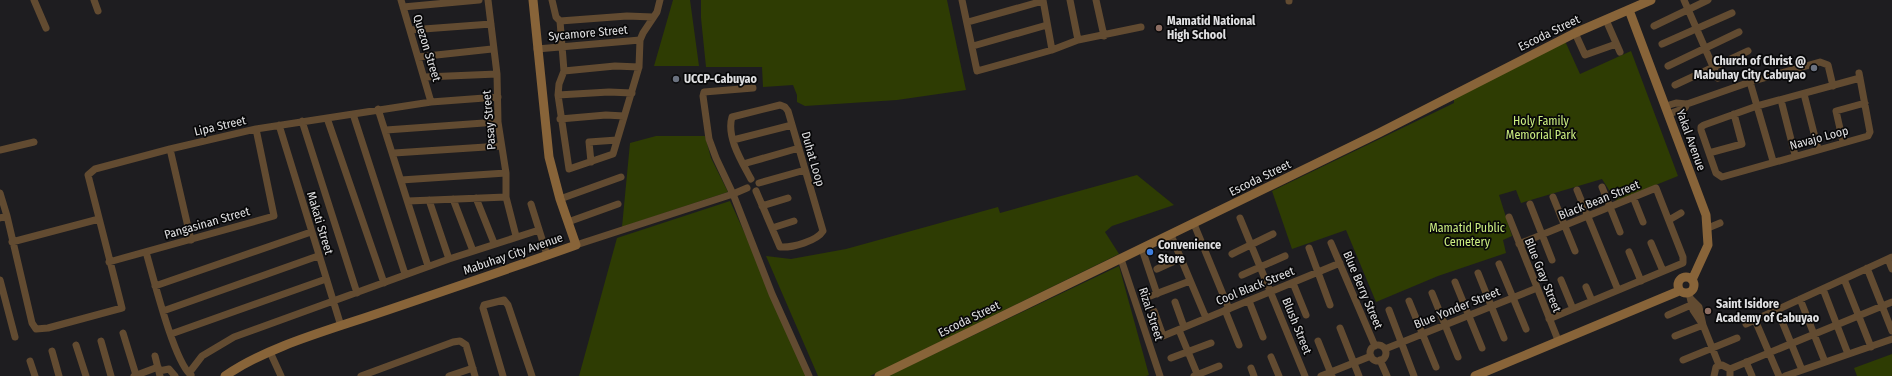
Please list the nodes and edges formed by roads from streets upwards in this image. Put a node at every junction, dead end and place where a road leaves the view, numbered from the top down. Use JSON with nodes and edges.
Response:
{"nodes":[{"id":1,"x":34,"y":0,"type":"edge"},
{"id":2,"x":94,"y":0,"type":"edge"},
{"id":3,"x":479,"y":0,"type":"edge"},
{"id":4,"x":488,"y":0,"type":"edge"},
{"id":5,"x":533,"y":0,"type":"edge"},
{"id":6,"x":552,"y":0,"type":"edge"},
{"id":7,"x":660,"y":0,"type":"edge"},
{"id":8,"x":971,"y":0,"type":"edge"},
{"id":9,"x":1070,"y":0,"type":"edge"},
{"id":10,"x":1096,"y":0,"type":"edge"},
{"id":11,"x":1651,"y":0,"type":"edge"},
{"id":12,"x":1684,"y":0,"type":"edge"},
{"id":13,"x":1708,"y":0,"type":"edge"},
{"id":14,"x":962,"y":1,"type":"edge"},
{"id":15,"x":1043,"y":1,"type":"edge"},
{"id":16,"x":402,"y":3,"type":"edge"},
{"id":17,"x":1688,"y":9,"type":"junction"},
{"id":18,"x":1629,"y":10,"type":"junction"},
{"id":19,"x":98,"y":11,"type":"dead end"},
{"id":20,"x":1732,"y":13,"type":"dead end"},
{"id":21,"x":653,"y":17,"type":"junction"},
{"id":22,"x":1606,"y":20,"type":"junction"},
{"id":23,"x":560,"y":22,"type":"junction"},
{"id":24,"x":968,"y":22,"type":"junction"},
{"id":25,"x":491,"y":24,"type":"junction"},
{"id":26,"x":1047,"y":25,"type":"junction"},
{"id":27,"x":1654,"y":26,"type":"dead end"},
{"id":28,"x":1141,"y":27,"type":"dead end"},
{"id":29,"x":46,"y":28,"type":"dead end"},
{"id":30,"x":1696,"y":29,"type":"junction"},
{"id":31,"x":410,"y":30,"type":"junction"},
{"id":32,"x":1739,"y":32,"type":"dead end"},
{"id":33,"x":1575,"y":33,"type":"junction"},
{"id":34,"x":1104,"y":36,"type":"junction"},
{"id":35,"x":640,"y":40,"type":"junction"},
{"id":36,"x":1078,"y":40,"type":"junction"},
{"id":37,"x":1616,"y":44,"type":"junction"},
{"id":38,"x":1662,"y":44,"type":"dead end"},
{"id":39,"x":562,"y":46,"type":"junction"},
{"id":40,"x":973,"y":46,"type":"junction"},
{"id":41,"x":1705,"y":48,"type":"junction"},
{"id":42,"x":492,"y":49,"type":"junction"},
{"id":43,"x":537,"y":49,"type":"junction"},
{"id":44,"x":1052,"y":50,"type":"junction"},
{"id":45,"x":1748,"y":51,"type":"dead end"},
{"id":46,"x":1620,"y":52,"type":"dead end"},
{"id":47,"x":418,"y":57,"type":"junction"},
{"id":48,"x":1668,"y":66,"type":"dead end"},
{"id":49,"x":1713,"y":66,"type":"junction"},
{"id":50,"x":639,"y":67,"type":"junction"},
{"id":51,"x":564,"y":71,"type":"junction"},
{"id":52,"x":497,"y":74,"type":"junction"},
{"id":53,"x":424,"y":77,"type":"junction"},
{"id":54,"x":1718,"y":78,"type":"dead end"},
{"id":55,"x":1750,"y":82,"type":"junction"},
{"id":56,"x":1675,"y":85,"type":"dead end"},
{"id":57,"x":1833,"y":86,"type":"junction"},
{"id":58,"x":753,"y":88,"type":"dead end"},
{"id":59,"x":632,"y":93,"type":"junction"},
{"id":60,"x":1804,"y":94,"type":"junction"},
{"id":61,"x":558,"y":95,"type":"junction"},
{"id":62,"x":498,"y":97,"type":"junction"},
{"id":63,"x":1781,"y":100,"type":"junction"},
{"id":64,"x":431,"y":102,"type":"junction"},
{"id":65,"x":1865,"y":103,"type":"junction"},
{"id":66,"x":1757,"y":106,"type":"junction"},
{"id":67,"x":378,"y":109,"type":"junction"},
{"id":68,"x":1667,"y":110,"type":"junction"},
{"id":69,"x":353,"y":114,"type":"junction"},
{"id":70,"x":1734,"y":114,"type":"junction"},
{"id":71,"x":624,"y":116,"type":"junction"},
{"id":72,"x":327,"y":118,"type":"junction"},
{"id":73,"x":560,"y":119,"type":"junction"},
{"id":74,"x":302,"y":122,"type":"junction"},
{"id":75,"x":498,"y":122,"type":"junction"},
{"id":76,"x":279,"y":125,"type":"junction"},
{"id":77,"x":792,"y":125,"type":"junction"},
{"id":78,"x":256,"y":129,"type":"junction"},
{"id":79,"x":386,"y":130,"type":"junction"},
{"id":80,"x":617,"y":140,"type":"junction"},
{"id":81,"x":733,"y":140,"type":"junction"},
{"id":82,"x":34,"y":142,"type":"dead end"},
{"id":83,"x":1843,"y":142,"type":"junction"},
{"id":84,"x":501,"y":146,"type":"junction"},
{"id":85,"x":170,"y":148,"type":"junction"},
{"id":86,"x":798,"y":148,"type":"junction"},
{"id":87,"x":1818,"y":149,"type":"junction"},
{"id":88,"x":0,"y":150,"type":"edge"},
{"id":89,"x":394,"y":153,"type":"junction"},
{"id":90,"x":1709,"y":153,"type":"junction"},
{"id":91,"x":1796,"y":155,"type":"junction"},
{"id":92,"x":1773,"y":161,"type":"junction"},
{"id":93,"x":591,"y":162,"type":"junction"},
{"id":94,"x":743,"y":164,"type":"junction"},
{"id":95,"x":805,"y":170,"type":"junction"},
{"id":96,"x":506,"y":172,"type":"junction"},
{"id":97,"x":621,"y":177,"type":"dead end"},
{"id":98,"x":751,"y":179,"type":"junction"},
{"id":99,"x":401,"y":180,"type":"junction"},
{"id":100,"x":759,"y":183,"type":"junction"},
{"id":101,"x":1602,"y":187,"type":"dead end"},
{"id":102,"x":747,"y":188,"type":"junction"},
{"id":103,"x":1577,"y":190,"type":"dead end"},
{"id":104,"x":756,"y":191,"type":"junction"},
{"id":105,"x":0,"y":193,"type":"edge"},
{"id":106,"x":733,"y":194,"type":"junction"},
{"id":107,"x":506,"y":197,"type":"junction"},
{"id":108,"x":1553,"y":197,"type":"dead end"},
{"id":109,"x":1633,"y":197,"type":"junction"},
{"id":110,"x":476,"y":198,"type":"junction"},
{"id":111,"x":788,"y":198,"type":"dead end"},
{"id":112,"x":453,"y":199,"type":"junction"},
{"id":113,"x":560,"y":199,"type":"junction"},
{"id":114,"x":429,"y":200,"type":"junction"},
{"id":115,"x":408,"y":201,"type":"junction"},
{"id":116,"x":531,"y":204,"type":"dead end"},
{"id":117,"x":618,"y":204,"type":"dead end"},
{"id":118,"x":1530,"y":204,"type":"dead end"},
{"id":119,"x":762,"y":206,"type":"junction"},
{"id":120,"x":1610,"y":207,"type":"junction"},
{"id":121,"x":1681,"y":213,"type":"dead end"},
{"id":122,"x":1588,"y":216,"type":"junction"},
{"id":123,"x":3,"y":217,"type":"edge"},
{"id":124,"x":1509,"y":217,"type":"dead end"},
{"id":125,"x":1240,"y":218,"type":"dead end"},
{"id":126,"x":99,"y":219,"type":"junction"},
{"id":127,"x":1668,"y":220,"type":"junction"},
{"id":128,"x":794,"y":221,"type":"dead end"},
{"id":129,"x":568,"y":222,"type":"junction"},
{"id":130,"x":1643,"y":222,"type":"dead end"},
{"id":131,"x":1720,"y":223,"type":"dead end"},
{"id":132,"x":1194,"y":224,"type":"junction"},
{"id":133,"x":1565,"y":225,"type":"junction"},
{"id":134,"x":772,"y":228,"type":"junction"},
{"id":135,"x":1708,"y":228,"type":"junction"},
{"id":136,"x":539,"y":230,"type":"junction"},
{"id":137,"x":311,"y":232,"type":"junction"},
{"id":138,"x":1620,"y":232,"type":"dead end"},
{"id":139,"x":1273,"y":234,"type":"dead end"},
{"id":140,"x":1171,"y":235,"type":"junction"},
{"id":141,"x":1542,"y":235,"type":"junction"},
{"id":142,"x":516,"y":236,"type":"junction"},
{"id":143,"x":191,"y":240,"type":"junction"},
{"id":144,"x":12,"y":242,"type":"junction"},
{"id":145,"x":494,"y":243,"type":"junction"},
{"id":146,"x":1331,"y":243,"type":"dead end"},
{"id":147,"x":1651,"y":243,"type":"dead end"},
{"id":148,"x":1519,"y":244,"type":"junction"},
{"id":149,"x":576,"y":245,"type":"junction"},
{"id":150,"x":1251,"y":245,"type":"junction"},
{"id":151,"x":1309,"y":248,"type":"dead end"},
{"id":152,"x":1142,"y":249,"type":"junction"},
{"id":153,"x":473,"y":251,"type":"junction"},
{"id":154,"x":1575,"y":251,"type":"dead end"},
{"id":155,"x":146,"y":252,"type":"junction"},
{"id":156,"x":1629,"y":252,"type":"dead end"},
{"id":157,"x":1232,"y":254,"type":"dead end"},
{"id":158,"x":547,"y":255,"type":"junction"},
{"id":159,"x":318,"y":256,"type":"junction"},
{"id":160,"x":1285,"y":256,"type":"dead end"},
{"id":161,"x":1181,"y":258,"type":"junction"},
{"id":162,"x":1890,"y":258,"type":"edge"},
{"id":163,"x":449,"y":259,"type":"junction"},
{"id":164,"x":1121,"y":259,"type":"junction"},
{"id":165,"x":1552,"y":260,"type":"dead end"},
{"id":166,"x":109,"y":262,"type":"junction"},
{"id":167,"x":1340,"y":263,"type":"junction"},
{"id":168,"x":1499,"y":264,"type":"dead end"},
{"id":169,"x":428,"y":266,"type":"junction"},
{"id":170,"x":1260,"y":267,"type":"junction"},
{"id":171,"x":1867,"y":268,"type":"junction"},
{"id":172,"x":1157,"y":269,"type":"dead end"},
{"id":173,"x":1892,"y":269,"type":"edge"},
{"id":174,"x":1663,"y":271,"type":"junction"},
{"id":175,"x":1318,"y":272,"type":"junction"},
{"id":176,"x":1478,"y":272,"type":"dead end"},
{"id":177,"x":405,"y":274,"type":"junction"},
{"id":178,"x":1242,"y":275,"type":"dead end"},
{"id":179,"x":1844,"y":279,"type":"junction"},
{"id":180,"x":0,"y":280,"type":"edge"},
{"id":181,"x":326,"y":280,"type":"junction"},
{"id":182,"x":1561,"y":280,"type":"dead end"},
{"id":183,"x":1692,"y":280,"type":"junction"},
{"id":184,"x":1190,"y":281,"type":"junction"},
{"id":185,"x":1641,"y":281,"type":"junction"},
{"id":186,"x":1455,"y":282,"type":"dead end"},
{"id":187,"x":384,"y":283,"type":"junction"},
{"id":188,"x":1293,"y":283,"type":"junction"},
{"id":189,"x":156,"y":286,"type":"junction"},
{"id":190,"x":1586,"y":287,"type":"dead end"},
{"id":191,"x":1537,"y":288,"type":"junction"},
{"id":192,"x":1823,"y":289,"type":"junction"},
{"id":193,"x":1618,"y":290,"type":"junction"},
{"id":194,"x":1679,"y":291,"type":"junction"},
{"id":195,"x":1271,"y":292,"type":"junction"},
{"id":196,"x":357,"y":293,"type":"junction"},
{"id":197,"x":1432,"y":293,"type":"dead end"},
{"id":198,"x":1157,"y":294,"type":"junction"},
{"id":199,"x":1513,"y":297,"type":"junction"},
{"id":200,"x":1145,"y":298,"type":"dead end"},
{"id":201,"x":1690,"y":299,"type":"junction"},
{"id":202,"x":1800,"y":299,"type":"junction"},
{"id":203,"x":1249,"y":301,"type":"junction"},
{"id":204,"x":1409,"y":301,"type":"dead end"},
{"id":205,"x":1592,"y":301,"type":"junction"},
{"id":206,"x":333,"y":302,"type":"junction"},
{"id":207,"x":1175,"y":302,"type":"dead end"},
{"id":208,"x":1892,"y":302,"type":"edge"},
{"id":209,"x":1330,"y":305,"type":"dead end"},
{"id":210,"x":1491,"y":306,"type":"junction"},
{"id":211,"x":1882,"y":306,"type":"junction"},
{"id":212,"x":1573,"y":309,"type":"junction"},
{"id":213,"x":1778,"y":309,"type":"junction"},
{"id":214,"x":1227,"y":310,"type":"junction"},
{"id":215,"x":1389,"y":310,"type":"dead end"},
{"id":216,"x":164,"y":311,"type":"junction"},
{"id":217,"x":1154,"y":311,"type":"dead end"},
{"id":218,"x":1306,"y":315,"type":"dead end"},
{"id":219,"x":1469,"y":315,"type":"junction"},
{"id":220,"x":1668,"y":315,"type":"dead end"},
{"id":221,"x":1859,"y":315,"type":"junction"},
{"id":222,"x":1206,"y":318,"type":"junction"},
{"id":223,"x":1549,"y":319,"type":"junction"},
{"id":224,"x":1755,"y":320,"type":"junction"},
{"id":225,"x":1746,"y":324,"type":"dead end"},
{"id":226,"x":1445,"y":325,"type":"junction"},
{"id":227,"x":1703,"y":325,"type":"junction"},
{"id":228,"x":1837,"y":325,"type":"junction"},
{"id":229,"x":341,"y":326,"type":"junction"},
{"id":230,"x":1182,"y":328,"type":"junction"},
{"id":231,"x":1340,"y":328,"type":"dead end"},
{"id":232,"x":1526,"y":329,"type":"dead end"},
{"id":233,"x":1892,"y":331,"type":"edge"},
{"id":234,"x":123,"y":333,"type":"dead end"},
{"id":235,"x":171,"y":334,"type":"junction"},
{"id":236,"x":1423,"y":334,"type":"junction"},
{"id":237,"x":1814,"y":334,"type":"junction"},
{"id":238,"x":1676,"y":336,"type":"dead end"},
{"id":239,"x":15,"y":337,"type":"dead end"},
{"id":240,"x":1263,"y":337,"type":"dead end"},
{"id":241,"x":1504,"y":338,"type":"dead end"},
{"id":242,"x":1736,"y":338,"type":"dead end"},
{"id":243,"x":1558,"y":340,"type":"junction"},
{"id":244,"x":1892,"y":340,"type":"edge"},
{"id":245,"x":101,"y":341,"type":"dead end"},
{"id":246,"x":1318,"y":341,"type":"dead end"},
{"id":247,"x":1211,"y":343,"type":"dead end"},
{"id":248,"x":1402,"y":343,"type":"junction"},
{"id":249,"x":1791,"y":344,"type":"junction"},
{"id":250,"x":76,"y":345,"type":"dead end"},
{"id":251,"x":1239,"y":345,"type":"dead end"},
{"id":252,"x":1375,"y":346,"type":"junction"},
{"id":253,"x":1871,"y":347,"type":"junction"},
{"id":254,"x":1482,"y":348,"type":"dead end"},
{"id":255,"x":1712,"y":348,"type":"junction"},
{"id":256,"x":1385,"y":350,"type":"junction"},
{"id":257,"x":52,"y":351,"type":"dead end"},
{"id":258,"x":270,"y":352,"type":"junction"},
{"id":259,"x":1188,"y":352,"type":"junction"},
{"id":260,"x":1769,"y":353,"type":"junction"},
{"id":261,"x":1848,"y":354,"type":"junction"},
{"id":262,"x":155,"y":356,"type":"dead end"},
{"id":263,"x":1371,"y":356,"type":"junction"},
{"id":264,"x":1271,"y":357,"type":"dead end"},
{"id":265,"x":1458,"y":357,"type":"dead end"},
{"id":266,"x":1171,"y":358,"type":"dead end"},
{"id":267,"x":1380,"y":360,"type":"junction"},
{"id":268,"x":1683,"y":360,"type":"dead end"},
{"id":269,"x":30,"y":361,"type":"dead end"},
{"id":270,"x":1746,"y":362,"type":"junction"},
{"id":271,"x":1825,"y":362,"type":"junction"},
{"id":272,"x":1354,"y":363,"type":"junction"},
{"id":273,"x":1719,"y":365,"type":"junction"},
{"id":274,"x":1219,"y":366,"type":"dead end"},
{"id":275,"x":1436,"y":367,"type":"dead end"},
{"id":276,"x":473,"y":368,"type":"junction"},
{"id":277,"x":1250,"y":368,"type":"dead end"},
{"id":278,"x":1802,"y":370,"type":"junction"},
{"id":279,"x":159,"y":371,"type":"edge"},
{"id":280,"x":1730,"y":373,"type":"edge"},
{"id":281,"x":191,"y":374,"type":"edge"},
{"id":282,"x":1331,"y":374,"type":"edge"},
{"id":283,"x":1197,"y":375,"type":"edge"},
{"id":284,"x":35,"y":376,"type":"edge"},
{"id":285,"x":60,"y":376,"type":"edge"},
{"id":286,"x":86,"y":376,"type":"edge"},
{"id":287,"x":110,"y":376,"type":"edge"},
{"id":288,"x":135,"y":376,"type":"edge"},
{"id":289,"x":175,"y":376,"type":"edge"},
{"id":290,"x":225,"y":376,"type":"edge"},
{"id":291,"x":281,"y":376,"type":"edge"},
{"id":292,"x":361,"y":376,"type":"edge"},
{"id":293,"x":449,"y":376,"type":"edge"},
{"id":294,"x":475,"y":376,"type":"edge"},
{"id":295,"x":503,"y":376,"type":"edge"},
{"id":296,"x":532,"y":376,"type":"edge"},
{"id":297,"x":809,"y":376,"type":"edge"},
{"id":298,"x":879,"y":376,"type":"edge"},
{"id":299,"x":1160,"y":376,"type":"edge"},
{"id":300,"x":1254,"y":376,"type":"edge"},
{"id":301,"x":1279,"y":376,"type":"edge"},
{"id":302,"x":1305,"y":376,"type":"edge"},
{"id":303,"x":1321,"y":376,"type":"edge"},
{"id":304,"x":1359,"y":376,"type":"edge"},
{"id":305,"x":1387,"y":376,"type":"edge"},
{"id":306,"x":1414,"y":376,"type":"edge"},
{"id":307,"x":1475,"y":376,"type":"edge"},
{"id":308,"x":1714,"y":376,"type":"edge"},
{"id":309,"x":1752,"y":376,"type":"edge"},
{"id":310,"x":1779,"y":376,"type":"edge"},
{"id":311,"x":1785,"y":376,"type":"edge"}],
"edges":[{"from":1,"to":29,"type":"street"},
{"from":2,"to":19,"type":"street"},
{"from":3,"to":16,"type":"street"},
{"from":4,"to":25,"type":"street","name":"Pasay Street"},
{"from":5,"to":43,"type":"street","name":"Mabuhay City Avenue"},
{"from":6,"to":23,"type":"street"},
{"from":7,"to":21,"type":"street"},
{"from":8,"to":14,"type":"street"},
{"from":9,"to":36,"type":"street"},
{"from":10,"to":34,"type":"street"},
{"from":11,"to":18,"type":"street","name":"Escoda Street"},
{"from":12,"to":17,"type":"street"},
{"from":13,"to":17,"type":"street"},
{"from":14,"to":24,"type":"street"},
{"from":15,"to":24,"type":"street"},
{"from":15,"to":26,"type":"street"},
{"from":16,"to":31,"type":"street","name":"Quezon Street"},
{"from":17,"to":27,"type":"street"},
{"from":17,"to":30,"type":"street"},
{"from":18,"to":22,"type":"street","name":"Escoda Street"},
{"from":18,"to":68,"type":"street","name":"Yakal Avenue"},
{"from":20,"to":30,"type":"street"},
{"from":21,"to":23,"type":"street"},
{"from":21,"to":35,"type":"street"},
{"from":22,"to":33,"type":"street","name":"Escoda Street"},
{"from":22,"to":37,"type":"street"},
{"from":23,"to":39,"type":"street"},
{"from":24,"to":40,"type":"street"},
{"from":25,"to":31,"type":"street"},
{"from":25,"to":42,"type":"street","name":"Pasay Street"},
{"from":26,"to":40,"type":"street"},
{"from":26,"to":44,"type":"street"},
{"from":28,"to":34,"type":"street"},
{"from":30,"to":38,"type":"street"},
{"from":30,"to":41,"type":"street"},
{"from":31,"to":47,"type":"street","name":"Quezon Street"},
{"from":32,"to":41,"type":"street"},
{"from":33,"to":37,"type":"street"},
{"from":33,"to":132,"type":"street","name":"Escoda Street"},
{"from":34,"to":36,"type":"street"},
{"from":35,"to":39,"type":"street","name":"Sycamore Street"},
{"from":35,"to":50,"type":"street"},
{"from":36,"to":44,"type":"street"},
{"from":37,"to":46,"type":"street"},
{"from":39,"to":43,"type":"street","name":"Sycamore Street"},
{"from":39,"to":51,"type":"street"},
{"from":40,"to":44,"type":"street"},
{"from":41,"to":48,"type":"street"},
{"from":41,"to":49,"type":"street"},
{"from":42,"to":47,"type":"street"},
{"from":42,"to":52,"type":"street","name":"Pasay Street"},
{"from":43,"to":113,"type":"street","name":"Mabuhay City Avenue"},
{"from":45,"to":49,"type":"street"},
{"from":47,"to":53,"type":"street","name":"Quezon Street"},
{"from":49,"to":54,"type":"street"},
{"from":49,"to":56,"type":"street"},
{"from":50,"to":51,"type":"street"},
{"from":50,"to":59,"type":"street"},
{"from":51,"to":61,"type":"street"},
{"from":52,"to":53,"type":"street"},
{"from":52,"to":62,"type":"street","name":"Pasay Street"},
{"from":53,"to":64,"type":"street","name":"Quezon Street"},
{"from":55,"to":57,"type":"street"},
{"from":55,"to":66,"type":"street"},
{"from":55,"to":68,"type":"street"},
{"from":57,"to":60,"type":"street","name":"Navajo Loop"},
{"from":57,"to":65,"type":"street","name":"Navajo Loop"},
{"from":58,"to":106,"type":"street"},
{"from":59,"to":61,"type":"street"},
{"from":59,"to":71,"type":"street"},
{"from":60,"to":63,"type":"street","name":"Navajo Loop"},
{"from":60,"to":87,"type":"street"},
{"from":61,"to":73,"type":"street"},
{"from":62,"to":64,"type":"street","name":"Lipa Street"},
{"from":62,"to":75,"type":"street","name":"Pasay Street"},
{"from":63,"to":66,"type":"street","name":"Navajo Loop"},
{"from":63,"to":91,"type":"street"},
{"from":64,"to":67,"type":"street","name":"Lipa Street"},
{"from":65,"to":83,"type":"street","name":"Navajo Loop"},
{"from":65,"to":83,"type":"street"},
{"from":66,"to":70,"type":"street","name":"Navajo Loop"},
{"from":66,"to":92,"type":"street"},
{"from":67,"to":69,"type":"street","name":"Lipa Street"},
{"from":67,"to":79,"type":"street"},
{"from":68,"to":135,"type":"street","name":"Yakal Avenue"},
{"from":69,"to":72,"type":"street","name":"Lipa Street"},
{"from":69,"to":177,"type":"street"},
{"from":70,"to":90,"type":"street","name":"Navajo Loop"},
{"from":70,"to":90,"type":"street"},
{"from":71,"to":73,"type":"street"},
{"from":71,"to":80,"type":"street"},
{"from":72,"to":74,"type":"street","name":"Lipa Street"},
{"from":72,"to":187,"type":"street"},
{"from":73,"to":93,"type":"street"},
{"from":74,"to":76,"type":"street","name":"Lipa Street"},
{"from":74,"to":196,"type":"street"},
{"from":75,"to":79,"type":"street"},
{"from":75,"to":84,"type":"street","name":"Pasay Street"},
{"from":76,"to":78,"type":"street","name":"Lipa Street"},
{"from":76,"to":137,"type":"street","name":"Makati Street"},
{"from":77,"to":81,"type":"street"},
{"from":77,"to":81,"type":"street","name":"Duhat Loop"},
{"from":77,"to":86,"type":"street","name":"Duhat Loop"},
{"from":78,"to":85,"type":"street","name":"Lipa Street"},
{"from":78,"to":143,"type":"street","name":"Pangasinan Street"},
{"from":79,"to":89,"type":"street"},
{"from":80,"to":93,"type":"street"},
{"from":80,"to":93,"type":"street"},
{"from":81,"to":94,"type":"street","name":"Duhat Loop"},
{"from":82,"to":88,"type":"street"},
{"from":83,"to":87,"type":"street","name":"Navajo Loop"},
{"from":84,"to":89,"type":"street"},
{"from":84,"to":96,"type":"street","name":"Pasay Street"},
{"from":85,"to":126,"type":"street","name":"Lipa Street"},
{"from":85,"to":143,"type":"street"},
{"from":86,"to":94,"type":"street"},
{"from":86,"to":95,"type":"street","name":"Duhat Loop"},
{"from":87,"to":91,"type":"street","name":"Navajo Loop"},
{"from":89,"to":99,"type":"street"},
{"from":90,"to":92,"type":"street","name":"Navajo Loop"},
{"from":91,"to":92,"type":"street","name":"Navajo Loop"},
{"from":94,"to":98,"type":"street","name":"Duhat Loop"},
{"from":95,"to":100,"type":"street"},
{"from":95,"to":134,"type":"street","name":"Duhat Loop"},
{"from":96,"to":99,"type":"street"},
{"from":96,"to":107,"type":"street","name":"Pasay Street"},
{"from":97,"to":113,"type":"street"},
{"from":98,"to":100,"type":"street"},
{"from":98,"to":102,"type":"street"},
{"from":99,"to":115,"type":"street"},
{"from":100,"to":104,"type":"street"},
{"from":101,"to":120,"type":"street"},
{"from":102,"to":104,"type":"street"},
{"from":102,"to":106,"type":"street"},
{"from":103,"to":122,"type":"street"},
{"from":104,"to":119,"type":"street","name":"Duhat Loop"},
{"from":105,"to":123,"type":"street"},
{"from":106,"to":149,"type":"street"},
{"from":106,"to":297,"type":"street"},
{"from":107,"to":110,"type":"street"},
{"from":107,"to":142,"type":"street","name":"Pasay Street"},
{"from":108,"to":133,"type":"street"},
{"from":109,"to":120,"type":"street","name":"Black Bean Street"},
{"from":109,"to":127,"type":"street","name":"Black Bean Street"},
{"from":109,"to":130,"type":"street"},
{"from":110,"to":112,"type":"street"},
{"from":110,"to":145,"type":"street"},
{"from":111,"to":119,"type":"street"},
{"from":112,"to":114,"type":"street"},
{"from":112,"to":153,"type":"street"},
{"from":113,"to":129,"type":"street","name":"Mabuhay City Avenue"},
{"from":114,"to":115,"type":"street"},
{"from":114,"to":163,"type":"street"},
{"from":115,"to":169,"type":"street"},
{"from":116,"to":136,"type":"street"},
{"from":117,"to":129,"type":"street"},
{"from":118,"to":141,"type":"street"},
{"from":119,"to":134,"type":"street","name":"Duhat Loop"},
{"from":120,"to":122,"type":"street","name":"Black Bean Street"},
{"from":120,"to":138,"type":"street"},
{"from":121,"to":127,"type":"street"},
{"from":122,"to":133,"type":"street","name":"Black Bean Street"},
{"from":122,"to":193,"type":"street"},
{"from":123,"to":144,"type":"street"},
{"from":124,"to":148,"type":"street","name":"Blue Gray Street"},
{"from":125,"to":150,"type":"street","name":"Blush Street"},
{"from":126,"to":144,"type":"street"},
{"from":126,"to":166,"type":"street","name":"Lipa Street"},
{"from":127,"to":174,"type":"street","name":"Black Bean Street"},
{"from":128,"to":134,"type":"street"},
{"from":129,"to":149,"type":"street","name":"Mabuhay City Avenue"},
{"from":131,"to":135,"type":"street"},
{"from":132,"to":140,"type":"street","name":"Escoda Street"},
{"from":132,"to":214,"type":"street"},
{"from":133,"to":141,"type":"street","name":"Black Bean Street"},
{"from":133,"to":154,"type":"street"},
{"from":135,"to":183,"type":"street","name":"Yakal Avenue"},
{"from":136,"to":142,"type":"street"},
{"from":136,"to":158,"type":"street"},
{"from":137,"to":159,"type":"street","name":"Makati Street"},
{"from":137,"to":189,"type":"street"},
{"from":139,"to":150,"type":"street"},
{"from":140,"to":152,"type":"street","name":"Escoda Street"},
{"from":140,"to":161,"type":"street"},
{"from":141,"to":148,"type":"street","name":"Black Bean Street"},
{"from":141,"to":165,"type":"street"},
{"from":142,"to":145,"type":"street"},
{"from":143,"to":155,"type":"street","name":"Pangasinan Street"},
{"from":144,"to":166,"type":"street","name":"Lipa Street"},
{"from":145,"to":153,"type":"street"},
{"from":146,"to":167,"type":"street","name":"Blue Berry Street"},
{"from":147,"to":174,"type":"street"},
{"from":148,"to":191,"type":"street","name":"Blue Gray Street"},
{"from":149,"to":158,"type":"street","name":"Mabuhay City Avenue"},
{"from":150,"to":157,"type":"street"},
{"from":150,"to":170,"type":"street","name":"Blush Street"},
{"from":151,"to":175,"type":"street"},
{"from":152,"to":164,"type":"street","name":"Escoda Street"},
{"from":152,"to":198,"type":"street"},
{"from":153,"to":163,"type":"street"},
{"from":155,"to":166,"type":"street","name":"Pangasinan Street"},
{"from":155,"to":189,"type":"street"},
{"from":156,"to":185,"type":"street"},
{"from":158,"to":229,"type":"street","name":"Mabuhay City Avenue"},
{"from":159,"to":181,"type":"street","name":"Makati Street"},
{"from":159,"to":216,"type":"street"},
{"from":160,"to":170,"type":"street"},
{"from":161,"to":172,"type":"street"},
{"from":161,"to":184,"type":"street"},
{"from":162,"to":171,"type":"street"},
{"from":162,"to":173,"type":"street"},
{"from":163,"to":169,"type":"street"},
{"from":164,"to":298,"type":"street","name":"Escoda Street"},
{"from":164,"to":299,"type":"street","name":"Rizal Street"},
{"from":167,"to":175,"type":"street","name":"Cool Black Street"},
{"from":167,"to":252,"type":"street","name":"Blue Berry Street"},
{"from":168,"to":199,"type":"street"},
{"from":169,"to":177,"type":"street"},
{"from":170,"to":178,"type":"street"},
{"from":170,"to":195,"type":"street","name":"Blush Street"},
{"from":171,"to":179,"type":"street"},
{"from":171,"to":211,"type":"street"},
{"from":174,"to":185,"type":"street","name":"Black Bean Street"},
{"from":175,"to":188,"type":"street","name":"Cool Black Street"},
{"from":175,"to":209,"type":"street"},
{"from":176,"to":210,"type":"street"},
{"from":177,"to":187,"type":"street"},
{"from":179,"to":192,"type":"street"},
{"from":179,"to":221,"type":"street"},
{"from":180,"to":239,"type":"street"},
{"from":181,"to":206,"type":"street","name":"Makati Street"},
{"from":181,"to":235,"type":"street"},
{"from":182,"to":212,"type":"street"},
{"from":183,"to":194,"type":"street"},
{"from":183,"to":201,"type":"street","name":"Yakal Avenue"},
{"from":184,"to":198,"type":"street"},
{"from":184,"to":222,"type":"street"},
{"from":185,"to":193,"type":"street","name":"Black Bean Street"},
{"from":186,"to":219,"type":"street"},
{"from":187,"to":196,"type":"street"},
{"from":188,"to":195,"type":"street","name":"Cool Black Street"},
{"from":188,"to":218,"type":"street"},
{"from":189,"to":216,"type":"street"},
{"from":190,"to":205,"type":"street"},
{"from":191,"to":199,"type":"street","name":"Blue Yonder Street"},
{"from":191,"to":223,"type":"street","name":"Blue Gray Street"},
{"from":192,"to":202,"type":"street"},
{"from":192,"to":228,"type":"street"},
{"from":193,"to":205,"type":"street","name":"Black Bean Street"},
{"from":194,"to":201,"type":"street"},
{"from":194,"to":243,"type":"street"},
{"from":195,"to":203,"type":"street","name":"Cool Black Street"},
{"from":195,"to":302,"type":"street","name":"Blush Street"},
{"from":196,"to":206,"type":"street"},
{"from":197,"to":226,"type":"street"},
{"from":198,"to":200,"type":"street"},
{"from":199,"to":210,"type":"street","name":"Blue Yonder Street"},
{"from":199,"to":232,"type":"street"},
{"from":201,"to":220,"type":"street"},
{"from":201,"to":227,"type":"street"},
{"from":202,"to":213,"type":"street"},
{"from":202,"to":237,"type":"street"},
{"from":203,"to":214,"type":"street","name":"Cool Black Street"},
{"from":203,"to":240,"type":"street"},
{"from":204,"to":236,"type":"street"},
{"from":205,"to":212,"type":"street","name":"Black Bean Street"},
{"from":206,"to":229,"type":"street","name":"Makati Street"},
{"from":206,"to":281,"type":"street"},
{"from":207,"to":230,"type":"street"},
{"from":208,"to":211,"type":"street"},
{"from":210,"to":219,"type":"street","name":"Blue Yonder Street"},
{"from":210,"to":241,"type":"street"},
{"from":211,"to":221,"type":"street"},
{"from":211,"to":233,"type":"street"},
{"from":212,"to":223,"type":"street","name":"Black Bean Street"},
{"from":213,"to":224,"type":"street"},
{"from":213,"to":249,"type":"street"},
{"from":214,"to":222,"type":"street","name":"Cool Black Street"},
{"from":214,"to":251,"type":"street"},
{"from":215,"to":248,"type":"street"},
{"from":216,"to":235,"type":"street"},
{"from":217,"to":230,"type":"street","name":"Cool Black Street"},
{"from":219,"to":226,"type":"street","name":"Blue Yonder Street"},
{"from":219,"to":254,"type":"street"},
{"from":221,"to":228,"type":"street"},
{"from":221,"to":253,"type":"street"},
{"from":222,"to":230,"type":"street","name":"Cool Black Street"},
{"from":223,"to":243,"type":"street","name":"Blue Gray Street"},
{"from":224,"to":225,"type":"street"},
{"from":224,"to":260,"type":"street"},
{"from":226,"to":236,"type":"street","name":"Blue Yonder Street"},
{"from":226,"to":265,"type":"street"},
{"from":227,"to":238,"type":"street"},
{"from":227,"to":255,"type":"street"},
{"from":228,"to":237,"type":"street"},
{"from":228,"to":261,"type":"street"},
{"from":229,"to":258,"type":"street","name":"Mabuhay City Avenue"},
{"from":230,"to":259,"type":"street"},
{"from":231,"to":272,"type":"street"},
{"from":234,"to":288,"type":"street"},
{"from":235,"to":281,"type":"street"},
{"from":236,"to":248,"type":"street","name":"Blue Yonder Street"},
{"from":236,"to":275,"type":"street"},
{"from":237,"to":249,"type":"street"},
{"from":237,"to":271,"type":"street"},
{"from":242,"to":255,"type":"street"},
{"from":243,"to":307,"type":"street"},
{"from":244,"to":253,"type":"street"},
{"from":245,"to":287,"type":"street"},
{"from":246,"to":282,"type":"street"},
{"from":247,"to":259,"type":"street"},
{"from":248,"to":256,"type":"street","name":"Blue Yonder Street"},
{"from":248,"to":306,"type":"street"},
{"from":249,"to":260,"type":"street"},
{"from":249,"to":278,"type":"street"},
{"from":250,"to":286,"type":"street"},
{"from":252,"to":256,"type":"street"},
{"from":252,"to":263,"type":"street"},
{"from":253,"to":261,"type":"street"},
{"from":255,"to":268,"type":"street"},
{"from":255,"to":273,"type":"street"},
{"from":256,"to":267,"type":"street"},
{"from":257,"to":285,"type":"street"},
{"from":258,"to":290,"type":"street","name":"Mabuhay City Avenue"},
{"from":258,"to":291,"type":"street"},
{"from":259,"to":266,"type":"street"},
{"from":259,"to":283,"type":"street"},
{"from":260,"to":270,"type":"street"},
{"from":260,"to":310,"type":"street"},
{"from":261,"to":271,"type":"street"},
{"from":262,"to":279,"type":"street"},
{"from":263,"to":267,"type":"street"},
{"from":263,"to":272,"type":"street"},
{"from":264,"to":301,"type":"street"},
{"from":267,"to":305,"type":"street"},
{"from":269,"to":284,"type":"street"},
{"from":270,"to":280,"type":"street"},
{"from":270,"to":309,"type":"street"},
{"from":271,"to":278,"type":"street"},
{"from":272,"to":282,"type":"street"},
{"from":272,"to":304,"type":"street"},
{"from":273,"to":280,"type":"street"},
{"from":273,"to":308,"type":"street"},
{"from":274,"to":283,"type":"street"},
{"from":276,"to":292,"type":"street"},
{"from":276,"to":293,"type":"street"},
{"from":276,"to":294,"type":"street"},
{"from":277,"to":300,"type":"street"},
{"from":278,"to":311,"type":"street"},
{"from":279,"to":288,"type":"street"},
{"from":279,"to":289,"type":"street"},
{"from":282,"to":303,"type":"street"},
{"from":295,"to":296,"type":"street"}]}
